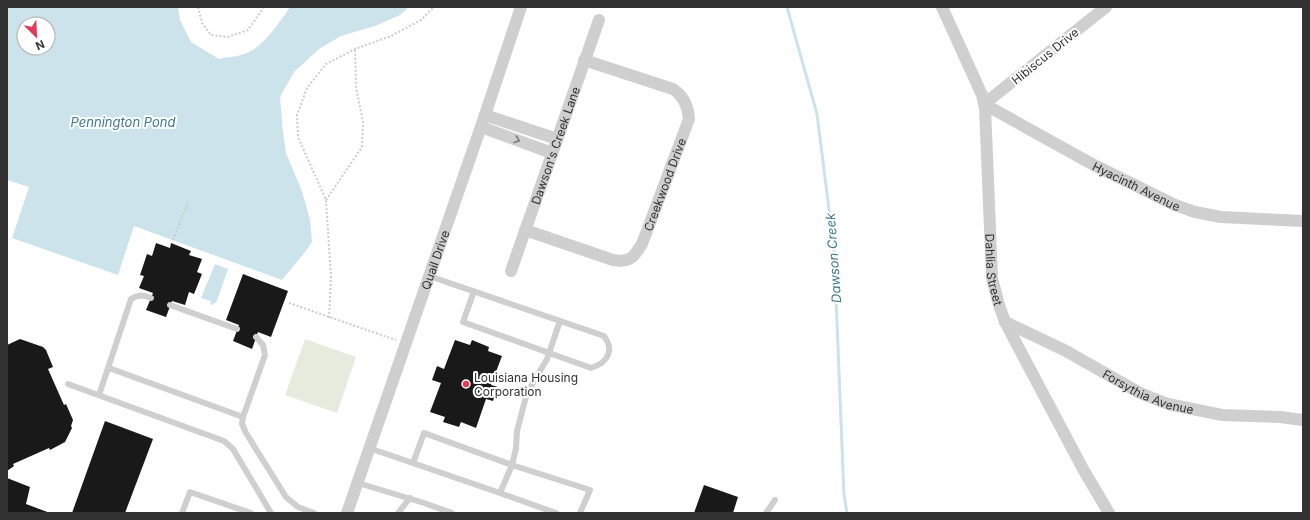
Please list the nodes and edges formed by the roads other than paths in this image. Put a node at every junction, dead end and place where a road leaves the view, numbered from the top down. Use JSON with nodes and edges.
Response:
{"nodes":[{"id":1,"x":521,"y":7,"type":"edge"},
{"id":2,"x":942,"y":7,"type":"edge"},
{"id":3,"x":1106,"y":7,"type":"edge"},
{"id":4,"x":599,"y":20,"type":"dead end"},
{"id":5,"x":584,"y":60,"type":"junction"},
{"id":6,"x":984,"y":104,"type":"junction"},
{"id":7,"x":485,"y":115,"type":"junction"},
{"id":8,"x":481,"y":127,"type":"junction"},
{"id":9,"x":557,"y":139,"type":"junction"},
{"id":10,"x":552,"y":153,"type":"junction"},
{"id":11,"x":1303,"y":221,"type":"edge"},
{"id":12,"x":525,"y":230,"type":"junction"},
{"id":13,"x":511,"y":271,"type":"dead end"},
{"id":14,"x":429,"y":276,"type":"junction"},
{"id":15,"x":474,"y":291,"type":"junction"},
{"id":16,"x":151,"y":298,"type":"dead end"},
{"id":17,"x":170,"y":305,"type":"dead end"},
{"id":18,"x":560,"y":321,"type":"junction"},
{"id":19,"x":1005,"y":322,"type":"junction"},
{"id":20,"x":237,"y":329,"type":"dead end"},
{"id":21,"x":256,"y":337,"type":"dead end"},
{"id":22,"x":549,"y":353,"type":"junction"},
{"id":23,"x":109,"y":368,"type":"junction"},
{"id":24,"x":68,"y":384,"type":"dead end"},
{"id":25,"x":99,"y":395,"type":"junction"},
{"id":26,"x":243,"y":417,"type":"junction"},
{"id":27,"x":1303,"y":420,"type":"edge"},
{"id":28,"x":370,"y":448,"type":"junction"},
{"id":29,"x":413,"y":463,"type":"junction"},
{"id":30,"x":512,"y":465,"type":"junction"},
{"id":31,"x":358,"y":483,"type":"junction"},
{"id":32,"x":500,"y":493,"type":"junction"},
{"id":33,"x":410,"y":498,"type":"junction"},
{"id":34,"x":775,"y":500,"type":"dead end"},
{"id":35,"x":182,"y":513,"type":"edge"},
{"id":36,"x":251,"y":513,"type":"edge"},
{"id":37,"x":271,"y":513,"type":"edge"},
{"id":38,"x":314,"y":513,"type":"edge"},
{"id":39,"x":347,"y":513,"type":"edge"},
{"id":40,"x":398,"y":513,"type":"edge"},
{"id":41,"x":452,"y":513,"type":"edge"},
{"id":42,"x":556,"y":513,"type":"edge"},
{"id":43,"x":580,"y":513,"type":"edge"},
{"id":44,"x":766,"y":513,"type":"edge"},
{"id":45,"x":1109,"y":513,"type":"edge"}],
"edges":[{"from":1,"to":7,"type":"street","name":"Quail Drive"},
{"from":2,"to":6,"type":"street","name":"Dahlia Street"},
{"from":3,"to":6,"type":"street","name":"Hibiscus Drive"},
{"from":4,"to":5,"type":"street","name":"Dawson's Creek Lane"},
{"from":5,"to":9,"type":"street","name":"Dawson's Creek Lane"},
{"from":5,"to":12,"type":"street","name":"Creekwood Drive"},
{"from":6,"to":11,"type":"street","name":"Hyacinth Avenue"},
{"from":6,"to":19,"type":"street","name":"Dahlia Street"},
{"from":7,"to":8,"type":"street","name":"Quail Drive"},
{"from":7,"to":9,"type":"street"},
{"from":8,"to":10,"type":"street","one_way":true},
{"from":8,"to":14,"type":"street","name":"Quail Drive"},
{"from":9,"to":10,"type":"street","name":"Dawson's Creek Lane"},
{"from":10,"to":12,"type":"street","name":"Dawson's Creek Lane"},
{"from":12,"to":13,"type":"street","name":"Dawson's Creek Lane"},
{"from":14,"to":15,"type":"lane"},
{"from":14,"to":28,"type":"street","name":"Quail Drive"},
{"from":15,"to":18,"type":"lane"},
{"from":15,"to":22,"type":"lane"},
{"from":16,"to":23,"type":"lane"},
{"from":17,"to":20,"type":"lane"},
{"from":18,"to":22,"type":"lane"},
{"from":18,"to":22,"type":"lane"},
{"from":19,"to":27,"type":"street","name":"Forsythia Avenue"},
{"from":19,"to":45,"type":"street","name":"Dahlia Street"},
{"from":21,"to":26,"type":"lane"},
{"from":22,"to":30,"type":"lane"},
{"from":23,"to":25,"type":"lane"},
{"from":23,"to":26,"type":"lane"},
{"from":24,"to":25,"type":"lane"},
{"from":25,"to":37,"type":"lane"},
{"from":26,"to":38,"type":"lane"},
{"from":28,"to":29,"type":"lane"},
{"from":28,"to":31,"type":"street","name":"Quail Drive"},
{"from":29,"to":30,"type":"lane"},
{"from":29,"to":32,"type":"lane"},
{"from":30,"to":32,"type":"lane"},
{"from":30,"to":43,"type":"lane"},
{"from":31,"to":33,"type":"lane"},
{"from":31,"to":39,"type":"street","name":"Quail Drive"},
{"from":32,"to":42,"type":"lane"},
{"from":33,"to":40,"type":"lane"},
{"from":33,"to":41,"type":"lane"},
{"from":34,"to":44,"type":"lane"},
{"from":35,"to":36,"type":"lane"}]}
